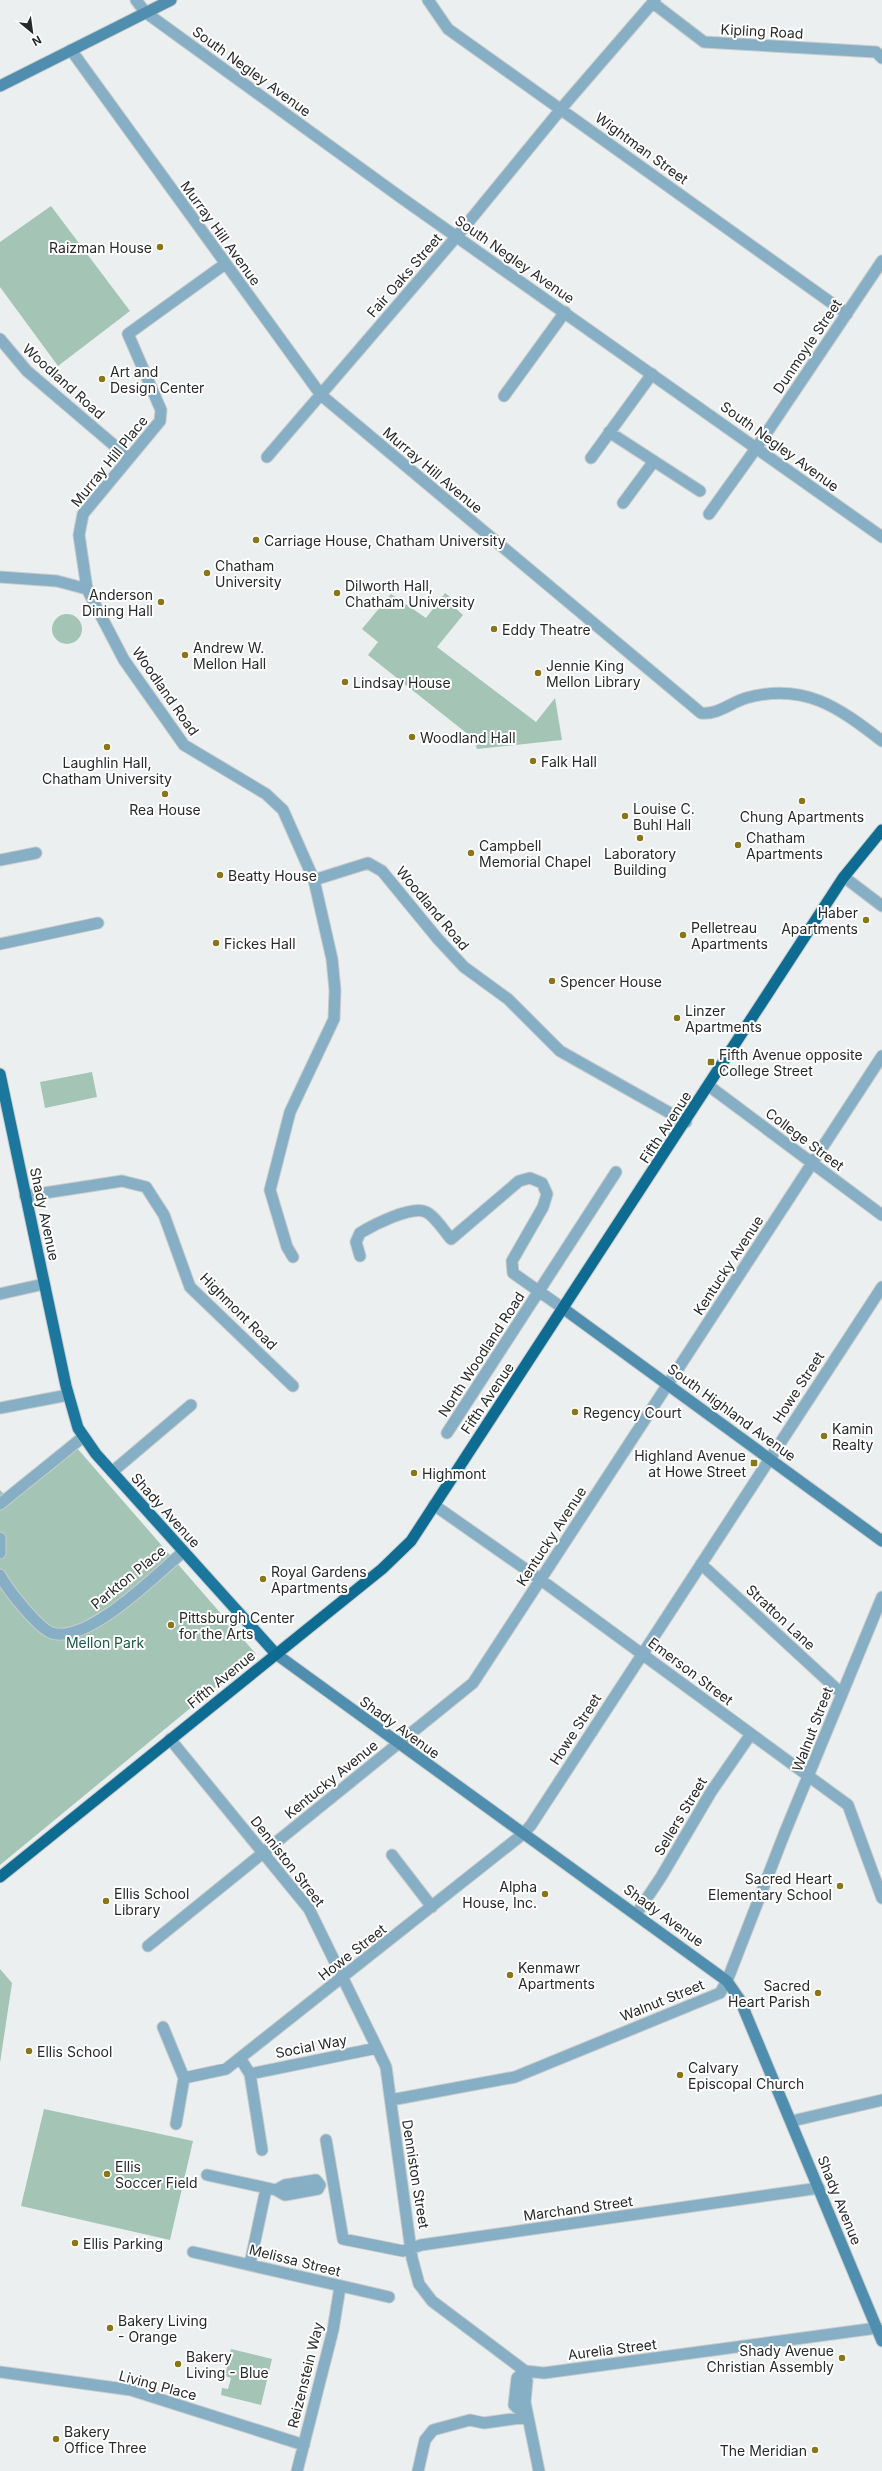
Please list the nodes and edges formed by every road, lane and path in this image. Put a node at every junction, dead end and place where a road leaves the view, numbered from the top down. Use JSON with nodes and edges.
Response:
{"nodes":[{"id":1,"x":136,"y":0,"type":"edge"},
{"id":2,"x":171,"y":0,"type":"edge"},
{"id":3,"x":428,"y":0,"type":"edge"},
{"id":4,"x":654,"y":1,"type":"edge"},
{"id":5,"x":145,"y":12,"type":"junction"},
{"id":6,"x":71,"y":50,"type":"junction"},
{"id":7,"x":882,"y":58,"type":"edge"},
{"id":8,"x":0,"y":86,"type":"edge"},
{"id":9,"x":561,"y":109,"type":"junction"},
{"id":10,"x":457,"y":236,"type":"junction"},
{"id":11,"x":882,"y":262,"type":"edge"},
{"id":12,"x":225,"y":264,"type":"junction"},
{"id":13,"x":565,"y":312,"type":"junction"},
{"id":14,"x":846,"y":314,"type":"junction"},
{"id":15,"x":0,"y":340,"type":"edge"},
{"id":16,"x":652,"y":374,"type":"junction"},
{"id":17,"x":321,"y":396,"type":"junction"},
{"id":18,"x":504,"y":396,"type":"dead end"},
{"id":19,"x":609,"y":432,"type":"junction"},
{"id":20,"x":757,"y":447,"type":"junction"},
{"id":21,"x":267,"y":457,"type":"dead end"},
{"id":22,"x":129,"y":458,"type":"junction"},
{"id":23,"x":591,"y":458,"type":"dead end"},
{"id":24,"x":654,"y":461,"type":"junction"},
{"id":25,"x":700,"y":492,"type":"dead end"},
{"id":26,"x":623,"y":503,"type":"dead end"},
{"id":27,"x":709,"y":514,"type":"dead end"},
{"id":28,"x":882,"y":537,"type":"edge"},
{"id":29,"x":0,"y":577,"type":"edge"},
{"id":30,"x":87,"y":589,"type":"junction"},
{"id":31,"x":882,"y":741,"type":"edge"},
{"id":32,"x":882,"y":830,"type":"edge"},
{"id":33,"x":36,"y":854,"type":"dead end"},
{"id":34,"x":0,"y":860,"type":"edge"},
{"id":35,"x":844,"y":877,"type":"junction"},
{"id":36,"x":314,"y":880,"type":"junction"},
{"id":37,"x":882,"y":906,"type":"edge"},
{"id":38,"x":98,"y":923,"type":"dead end"},
{"id":39,"x":0,"y":944,"type":"edge"},
{"id":40,"x":882,"y":1056,"type":"edge"},
{"id":41,"x":0,"y":1074,"type":"edge"},
{"id":42,"x":709,"y":1086,"type":"junction"},
{"id":43,"x":686,"y":1122,"type":"junction"},
{"id":44,"x":811,"y":1163,"type":"junction"},
{"id":45,"x":616,"y":1172,"type":"dead end"},
{"id":46,"x":25,"y":1196,"type":"junction"},
{"id":47,"x":882,"y":1215,"type":"edge"},
{"id":48,"x":360,"y":1256,"type":"dead end"},
{"id":49,"x":293,"y":1257,"type":"dead end"},
{"id":50,"x":44,"y":1284,"type":"junction"},
{"id":51,"x":882,"y":1287,"type":"edge"},
{"id":52,"x":539,"y":1291,"type":"junction"},
{"id":53,"x":0,"y":1294,"type":"edge"},
{"id":54,"x":564,"y":1309,"type":"junction"},
{"id":55,"x":668,"y":1385,"type":"junction"},
{"id":56,"x":293,"y":1386,"type":"dead end"},
{"id":57,"x":68,"y":1396,"type":"junction"},
{"id":58,"x":191,"y":1405,"type":"dead end"},
{"id":59,"x":0,"y":1408,"type":"edge"},
{"id":60,"x":447,"y":1433,"type":"dead end"},
{"id":61,"x":83,"y":1437,"type":"junction"},
{"id":62,"x":770,"y":1458,"type":"junction"},
{"id":63,"x":112,"y":1472,"type":"junction"},
{"id":64,"x":0,"y":1504,"type":"edge"},
{"id":65,"x":434,"y":1505,"type":"junction"},
{"id":66,"x":0,"y":1538,"type":"edge"},
{"id":67,"x":882,"y":1541,"type":"edge"},
{"id":68,"x":183,"y":1552,"type":"junction"},
{"id":69,"x":0,"y":1553,"type":"edge"},
{"id":70,"x":701,"y":1564,"type":"junction"},
{"id":71,"x":0,"y":1575,"type":"edge"},
{"id":72,"x":541,"y":1580,"type":"junction"},
{"id":73,"x":882,"y":1597,"type":"edge"},
{"id":74,"x":276,"y":1654,"type":"junction"},
{"id":75,"x":643,"y":1654,"type":"junction"},
{"id":76,"x":841,"y":1693,"type":"junction"},
{"id":77,"x":751,"y":1734,"type":"junction"},
{"id":78,"x":170,"y":1739,"type":"junction"},
{"id":79,"x":398,"y":1744,"type":"junction"},
{"id":80,"x":809,"y":1777,"type":"junction"},
{"id":81,"x":524,"y":1834,"type":"junction"},
{"id":82,"x":264,"y":1852,"type":"junction"},
{"id":83,"x":392,"y":1855,"type":"dead end"},
{"id":84,"x":0,"y":1877,"type":"edge"},
{"id":85,"x":882,"y":1898,"type":"edge"},
{"id":86,"x":432,"y":1907,"type":"junction"},
{"id":87,"x":637,"y":1913,"type":"junction"},
{"id":88,"x":148,"y":1946,"type":"dead end"},
{"id":89,"x":343,"y":1978,"type":"junction"},
{"id":90,"x":728,"y":1980,"type":"junction"},
{"id":91,"x":164,"y":2027,"type":"dead end"},
{"id":92,"x":378,"y":2048,"type":"junction"},
{"id":93,"x":240,"y":2058,"type":"junction"},
{"id":94,"x":250,"y":2074,"type":"junction"},
{"id":95,"x":184,"y":2078,"type":"junction"},
{"id":96,"x":391,"y":2100,"type":"junction"},
{"id":97,"x":882,"y":2100,"type":"edge"},
{"id":98,"x":792,"y":2121,"type":"junction"},
{"id":99,"x":176,"y":2124,"type":"dead end"},
{"id":100,"x":326,"y":2140,"type":"dead end"},
{"id":101,"x":262,"y":2150,"type":"dead end"},
{"id":102,"x":207,"y":2175,"type":"dead end"},
{"id":103,"x":819,"y":2188,"type":"junction"},
{"id":104,"x":412,"y":2248,"type":"junction"},
{"id":105,"x":193,"y":2252,"type":"dead end"},
{"id":106,"x":250,"y":2264,"type":"junction"},
{"id":107,"x":340,"y":2287,"type":"junction"},
{"id":108,"x":390,"y":2297,"type":"dead end"},
{"id":109,"x":877,"y":2328,"type":"junction"},
{"id":110,"x":882,"y":2341,"type":"edge"},
{"id":111,"x":524,"y":2371,"type":"junction"},
{"id":112,"x":0,"y":2372,"type":"edge"},
{"id":113,"x":527,"y":2417,"type":"junction"},
{"id":114,"x":304,"y":2445,"type":"junction"},
{"id":115,"x":298,"y":2471,"type":"edge"},
{"id":116,"x":418,"y":2471,"type":"edge"},
{"id":117,"x":539,"y":2471,"type":"edge"}],
"edges":[{"from":1,"to":5,"type":"street","name":"South Negley Avenue"},
{"from":2,"to":5,"type":"main road"},
{"from":3,"to":9,"type":"street","name":"Wightman Street"},
{"from":4,"to":7,"type":"street","name":"Kipling Road"},
{"from":4,"to":9,"type":"street","name":"Fair Oaks Street"},
{"from":5,"to":6,"type":"main road"},
{"from":5,"to":10,"type":"street","name":"South Negley Avenue"},
{"from":6,"to":8,"type":"main road"},
{"from":6,"to":12,"type":"street","name":"Murray Hill Avenue"},
{"from":9,"to":10,"type":"street","name":"Fair Oaks Street"},
{"from":9,"to":14,"type":"street","name":"Wightman Street"},
{"from":10,"to":13,"type":"street","name":"South Negley Avenue"},
{"from":10,"to":17,"type":"street","name":"Fair Oaks Street"},
{"from":11,"to":14,"type":"street","name":"Dunmoyle Street"},
{"from":12,"to":17,"type":"street","name":"Murray Hill Avenue"},
{"from":12,"to":22,"type":"street","name":"Murray Hill Place"},
{"from":13,"to":16,"type":"street","name":"South Negley Avenue"},
{"from":13,"to":18,"type":"street"},
{"from":14,"to":20,"type":"street","name":"Dunmoyle Street"},
{"from":15,"to":22,"type":"street","name":"Woodland Road"},
{"from":16,"to":19,"type":"street"},
{"from":16,"to":20,"type":"street","name":"South Negley Avenue"},
{"from":17,"to":21,"type":"street","name":"Fair Oaks Street"},
{"from":17,"to":31,"type":"street","name":"Murray Hill Avenue"},
{"from":19,"to":23,"type":"street"},
{"from":19,"to":24,"type":"street"},
{"from":20,"to":27,"type":"street","name":"Dunmoyle Street"},
{"from":20,"to":28,"type":"street","name":"South Negley Avenue"},
{"from":22,"to":30,"type":"street","name":"Murray Hill Place"},
{"from":24,"to":25,"type":"street"},
{"from":24,"to":26,"type":"street"},
{"from":29,"to":30,"type":"street"},
{"from":30,"to":36,"type":"street","name":"Woodland Road"},
{"from":32,"to":35,"type":"highway","name":"Fifth Avenue"},
{"from":33,"to":34,"type":"street"},
{"from":35,"to":37,"type":"street"},
{"from":35,"to":42,"type":"highway","name":"Fifth Avenue"},
{"from":36,"to":43,"type":"street","name":"Woodland Road"},
{"from":36,"to":49,"type":"street"},
{"from":38,"to":39,"type":"street"},
{"from":40,"to":44,"type":"street","name":"Kentucky Avenue"},
{"from":41,"to":46,"type":"main road","name":"Shady Avenue"},
{"from":42,"to":43,"type":"highway","name":"Fifth Avenue"},
{"from":42,"to":44,"type":"street","name":"College Street"},
{"from":43,"to":54,"type":"highway","name":"Fifth Avenue"},
{"from":44,"to":47,"type":"street","name":"College Street"},
{"from":44,"to":55,"type":"street","name":"Kentucky Avenue"},
{"from":45,"to":52,"type":"street","name":"North Woodland Road"},
{"from":46,"to":50,"type":"main road","name":"Shady Avenue"},
{"from":46,"to":56,"type":"street","name":"Highmont Road"},
{"from":48,"to":52,"type":"street","name":"North Woodland Road"},
{"from":50,"to":53,"type":"street"},
{"from":50,"to":57,"type":"main road","name":"Shady Avenue"},
{"from":51,"to":62,"type":"street","name":"Howe Street"},
{"from":52,"to":54,"type":"street","name":"North Woodland Road"},
{"from":52,"to":60,"type":"street","name":"North Woodland Road"},
{"from":54,"to":55,"type":"main road","name":"South Highland Avenue"},
{"from":54,"to":65,"type":"highway","name":"Fifth Avenue"},
{"from":55,"to":62,"type":"main road","name":"South Highland Avenue"},
{"from":55,"to":72,"type":"street","name":"Kentucky Avenue"},
{"from":57,"to":59,"type":"street"},
{"from":57,"to":61,"type":"main road","name":"Shady Avenue"},
{"from":58,"to":63,"type":"street"},
{"from":61,"to":63,"type":"main road","name":"Shady Avenue"},
{"from":61,"to":64,"type":"street"},
{"from":62,"to":67,"type":"main road","name":"South Highland Avenue"},
{"from":62,"to":70,"type":"street","name":"Howe Street"},
{"from":63,"to":68,"type":"main road","name":"Shady Avenue"},
{"from":65,"to":72,"type":"street","name":"Emerson Street"},
{"from":65,"to":74,"type":"highway","name":"Fifth Avenue"},
{"from":66,"to":69,"type":"street"},
{"from":68,"to":71,"type":"street","name":"Parkton Place"},
{"from":68,"to":74,"type":"main road","name":"Shady Avenue"},
{"from":70,"to":75,"type":"street","name":"Howe Street"},
{"from":70,"to":76,"type":"street","name":"Stratton Lane"},
{"from":72,"to":75,"type":"street","name":"Emerson Street"},
{"from":72,"to":79,"type":"street","name":"Kentucky Avenue"},
{"from":73,"to":76,"type":"street","name":"Walnut Street"},
{"from":74,"to":78,"type":"highway","name":"Fifth Avenue"},
{"from":74,"to":79,"type":"main road","name":"Shady Avenue"},
{"from":75,"to":77,"type":"street","name":"Emerson Street"},
{"from":75,"to":81,"type":"street","name":"Howe Street"},
{"from":76,"to":80,"type":"street","name":"Walnut Street"},
{"from":77,"to":80,"type":"street","name":"Emerson Street"},
{"from":77,"to":87,"type":"street","name":"Sellers Street"},
{"from":78,"to":82,"type":"street","name":"Denniston Street"},
{"from":78,"to":84,"type":"highway","name":"Fifth Avenue"},
{"from":79,"to":81,"type":"main road","name":"Shady Avenue"},
{"from":79,"to":82,"type":"street","name":"Kentucky Avenue"},
{"from":80,"to":85,"type":"street","name":"Emerson Street"},
{"from":80,"to":90,"type":"street","name":"Walnut Street"},
{"from":81,"to":86,"type":"street","name":"Howe Street"},
{"from":81,"to":87,"type":"main road","name":"Shady Avenue"},
{"from":82,"to":88,"type":"street","name":"Kentucky Avenue"},
{"from":82,"to":89,"type":"street","name":"Denniston Street"},
{"from":83,"to":86,"type":"street"},
{"from":86,"to":89,"type":"street","name":"Howe Street"},
{"from":87,"to":90,"type":"main road","name":"Shady Avenue"},
{"from":89,"to":92,"type":"street","name":"Denniston Street"},
{"from":89,"to":93,"type":"street","name":"Howe Street"},
{"from":90,"to":96,"type":"street","name":"Walnut Street"},
{"from":90,"to":98,"type":"main road","name":"Shady Avenue"},
{"from":91,"to":95,"type":"street"},
{"from":92,"to":94,"type":"street","name":"Social Way"},
{"from":92,"to":96,"type":"street","name":"Denniston Street"},
{"from":93,"to":94,"type":"street"},
{"from":93,"to":95,"type":"street","name":"Howe Street"},
{"from":94,"to":101,"type":"street"},
{"from":95,"to":99,"type":"street"},
{"from":96,"to":104,"type":"street","name":"Denniston Street"},
{"from":97,"to":98,"type":"street"},
{"from":98,"to":103,"type":"main road","name":"Shady Avenue"},
{"from":100,"to":104,"type":"street","name":"Marchand Street"},
{"from":102,"to":106,"type":"street"},
{"from":103,"to":104,"type":"street","name":"Marchand Street"},
{"from":103,"to":109,"type":"main road","name":"Shady Avenue"},
{"from":104,"to":111,"type":"street","name":"Aurelia Street"},
{"from":105,"to":106,"type":"street","name":"Melissa Street"},
{"from":106,"to":107,"type":"street","name":"Melissa Street"},
{"from":107,"to":108,"type":"street","name":"Melissa Street"},
{"from":107,"to":114,"type":"street","name":"Reizenstein Way"},
{"from":109,"to":110,"type":"main road","name":"Shady Avenue"},
{"from":109,"to":111,"type":"street","name":"Aurelia Street"},
{"from":111,"to":113,"type":"street"},
{"from":112,"to":114,"type":"street","name":"Living Place"},
{"from":113,"to":116,"type":"street"},
{"from":113,"to":117,"type":"street"},
{"from":114,"to":115,"type":"street","name":"Reizenstein Way"}]}
